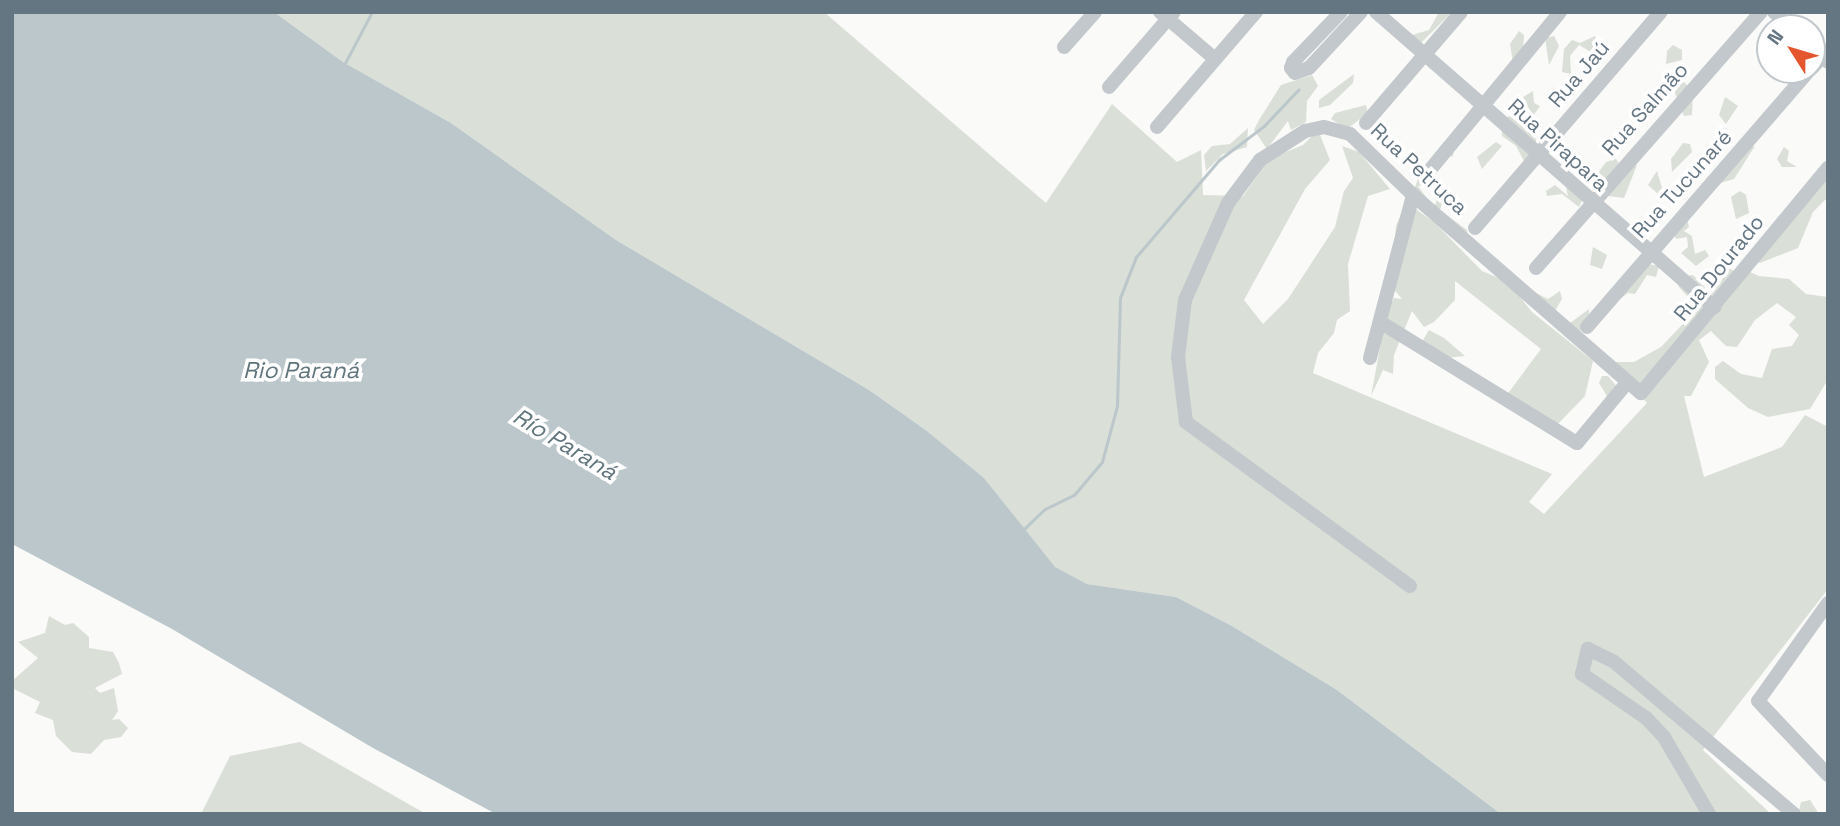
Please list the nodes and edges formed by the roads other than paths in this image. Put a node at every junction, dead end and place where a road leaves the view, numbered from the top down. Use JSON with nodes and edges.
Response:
{"nodes":[{"id":1,"x":1095,"y":12,"type":"edge"},
{"id":2,"x":1256,"y":12,"type":"edge"},
{"id":3,"x":1341,"y":12,"type":"edge"},
{"id":4,"x":1361,"y":12,"type":"edge"},
{"id":5,"x":1376,"y":12,"type":"edge"},
{"id":6,"x":1461,"y":12,"type":"edge"},
{"id":7,"x":1560,"y":12,"type":"edge"},
{"id":8,"x":1661,"y":12,"type":"edge"},
{"id":9,"x":1761,"y":12,"type":"edge"},
{"id":10,"x":1168,"y":14,"type":"edge"},
{"id":11,"x":1064,"y":47,"type":"dead end"},
{"id":12,"x":1422,"y":55,"type":"junction"},
{"id":13,"x":1215,"y":59,"type":"junction"},
{"id":14,"x":1798,"y":84,"type":"edge"},
{"id":15,"x":1109,"y":87,"type":"dead end"},
{"id":16,"x":1481,"y":104,"type":"junction"},
{"id":17,"x":1366,"y":123,"type":"dead end"},
{"id":18,"x":1157,"y":127,"type":"dead end"},
{"id":19,"x":1538,"y":155,"type":"junction"},
{"id":20,"x":1828,"y":169,"type":"edge"},
{"id":21,"x":1425,"y":176,"type":"dead end"},
{"id":22,"x":1413,"y":195,"type":"junction"},
{"id":23,"x":1590,"y":201,"type":"junction"},
{"id":24,"x":1475,"y":228,"type":"dead end"},
{"id":25,"x":1648,"y":254,"type":"junction"},
{"id":26,"x":1536,"y":268,"type":"dead end"},
{"id":27,"x":1714,"y":307,"type":"junction"},
{"id":28,"x":1380,"y":322,"type":"junction"},
{"id":29,"x":1587,"y":327,"type":"dead end"},
{"id":30,"x":1370,"y":358,"type":"dead end"},
{"id":31,"x":1626,"y":384,"type":"junction"},
{"id":32,"x":1641,"y":393,"type":"joint"},
{"id":33,"x":1410,"y":586,"type":"dead end"},
{"id":34,"x":1828,"y":603,"type":"edge"},
{"id":35,"x":1827,"y":773,"type":"edge"},
{"id":36,"x":1709,"y":814,"type":"edge"},
{"id":37,"x":1794,"y":814,"type":"edge"}],
"edges":[{"from":1,"to":11,"type":"street"},
{"from":2,"to":13,"type":"street"},
{"from":3,"to":4,"type":"street"},
{"from":5,"to":12,"type":"street","name":"Rua Pirapara"},
{"from":6,"to":12,"type":"street"},
{"from":7,"to":16,"type":"street"},
{"from":8,"to":19,"type":"street","name":"Rua Jaú"},
{"from":9,"to":23,"type":"street","name":"Rua Salmão"},
{"from":10,"to":13,"type":"street"},
{"from":10,"to":15,"type":"street"},
{"from":12,"to":16,"type":"street","name":"Rua Pirapara"},
{"from":12,"to":17,"type":"street"},
{"from":13,"to":18,"type":"street"},
{"from":14,"to":25,"type":"street","name":"Rua Tucunaré"},
{"from":16,"to":19,"type":"street","name":"Rua Pirapara"},
{"from":16,"to":21,"type":"street"},
{"from":19,"to":23,"type":"street","name":"Rua Pirapara"},
{"from":19,"to":24,"type":"street","name":"Rua Jaú"},
{"from":20,"to":27,"type":"street","name":"Rua Dourado"},
{"from":22,"to":28,"type":"street"},
{"from":22,"to":31,"type":"street","name":"Rua Petruca"},
{"from":22,"to":33,"type":"street","name":"Rua Petruca"},
{"from":23,"to":25,"type":"street","name":"Rua Pirapara"},
{"from":23,"to":26,"type":"street","name":"Rua Salmão"},
{"from":25,"to":27,"type":"street","name":"Rua Pirapara"},
{"from":25,"to":29,"type":"street","name":"Rua Tucunaré"},
{"from":27,"to":32,"type":"street","name":"Rua Dourado"},
{"from":28,"to":30,"type":"street"},
{"from":28,"to":31,"type":"street"},
{"from":31,"to":32,"type":"street","name":"Rua Petruca"},
{"from":34,"to":35,"type":"street"},
{"from":36,"to":37,"type":"street"}]}
